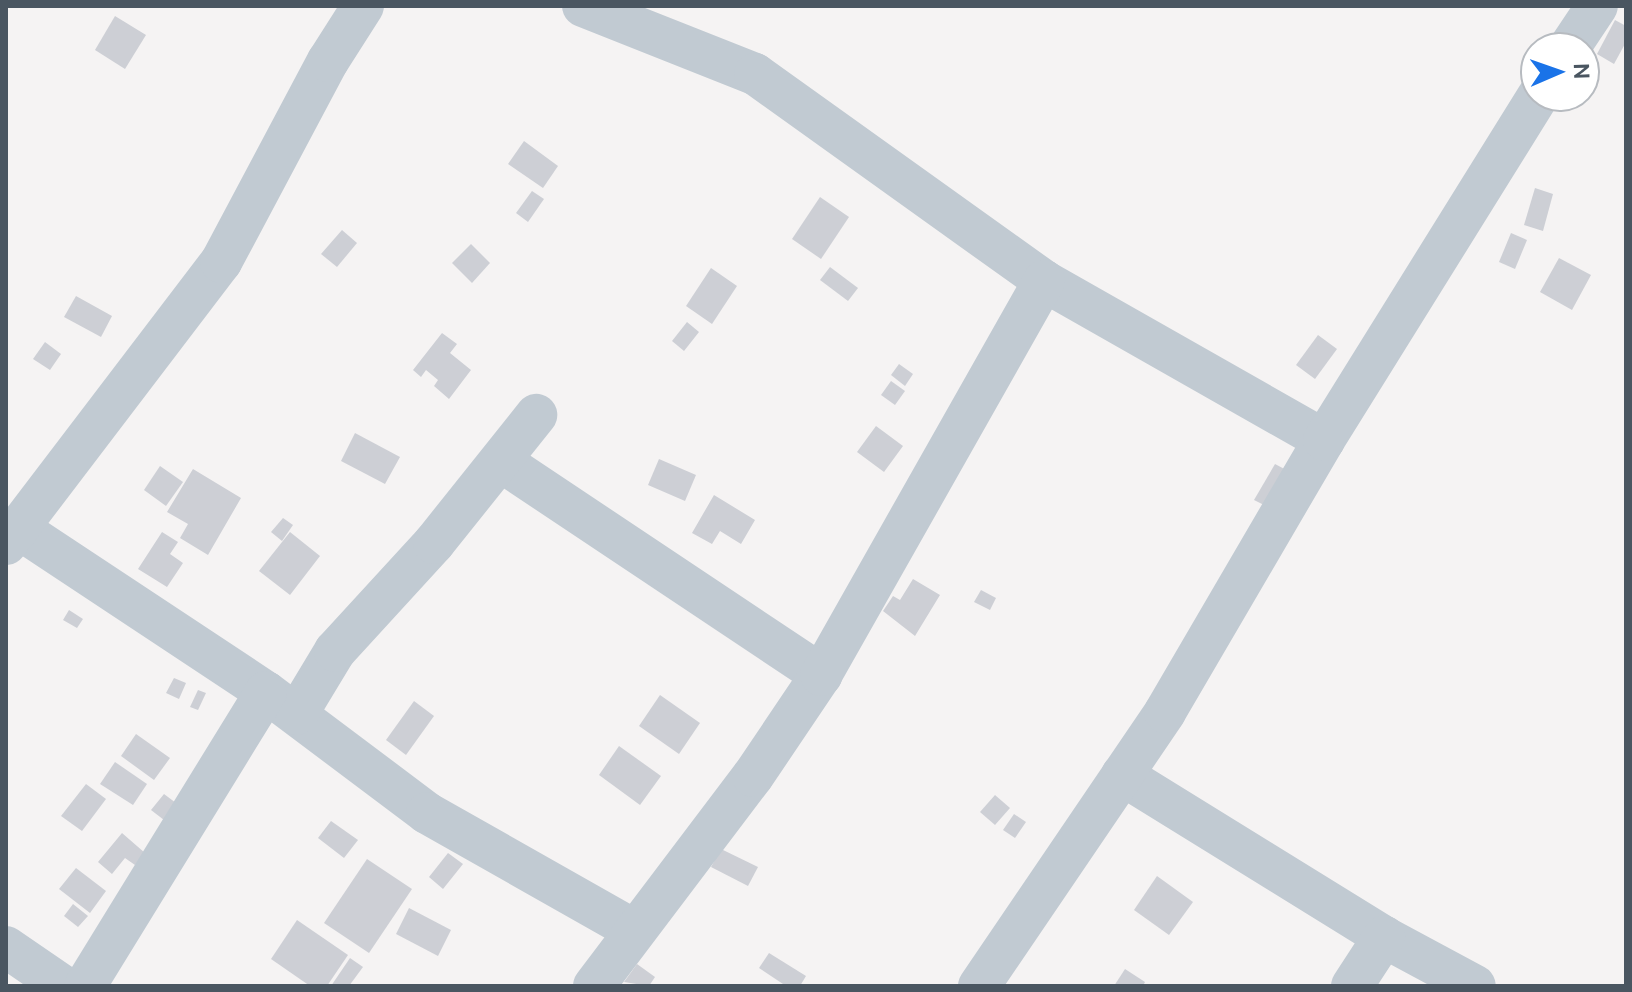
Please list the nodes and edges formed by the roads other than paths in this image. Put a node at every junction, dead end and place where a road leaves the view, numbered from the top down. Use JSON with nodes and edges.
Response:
{"nodes":[{"id":1,"x":363,"y":6,"type":"edge"},
{"id":2,"x":583,"y":6,"type":"edge"},
{"id":3,"x":1597,"y":6,"type":"edge"},
{"id":4,"x":1580,"y":32,"type":"edge"},
{"id":5,"x":1528,"y":112,"type":"edge"},
{"id":6,"x":1044,"y":281,"type":"junction"},
{"id":7,"x":536,"y":415,"type":"dead end"},
{"id":8,"x":1324,"y":440,"type":"junction"},
{"id":9,"x":502,"y":462,"type":"junction"},
{"id":10,"x":12,"y":536,"type":"edge"},
{"id":11,"x":821,"y":675,"type":"junction"},
{"id":12,"x":282,"y":703,"type":"junction"},
{"id":13,"x":1122,"y":775,"type":"junction"},
{"id":14,"x":634,"y":930,"type":"junction"},
{"id":15,"x":1384,"y":937,"type":"junction"},
{"id":16,"x":6,"y":947,"type":"edge"},
{"id":17,"x":63,"y":986,"type":"edge"},
{"id":18,"x":85,"y":986,"type":"edge"},
{"id":19,"x":594,"y":986,"type":"edge"},
{"id":20,"x":979,"y":986,"type":"edge"},
{"id":21,"x":1352,"y":986,"type":"edge"},
{"id":22,"x":1475,"y":986,"type":"edge"}],
"edges":[{"from":1,"to":10,"type":"street"},
{"from":2,"to":6,"type":"street"},
{"from":3,"to":4,"type":"street"},
{"from":5,"to":8,"type":"street"},
{"from":6,"to":8,"type":"street"},
{"from":6,"to":11,"type":"street"},
{"from":7,"to":9,"type":"street"},
{"from":8,"to":13,"type":"street"},
{"from":9,"to":11,"type":"street"},
{"from":9,"to":12,"type":"street"},
{"from":10,"to":12,"type":"street"},
{"from":11,"to":14,"type":"street"},
{"from":12,"to":14,"type":"street"},
{"from":12,"to":18,"type":"street"},
{"from":13,"to":15,"type":"street"},
{"from":13,"to":20,"type":"street"},
{"from":14,"to":19,"type":"street"},
{"from":15,"to":21,"type":"street"},
{"from":15,"to":22,"type":"street"},
{"from":16,"to":17,"type":"street"}]}
